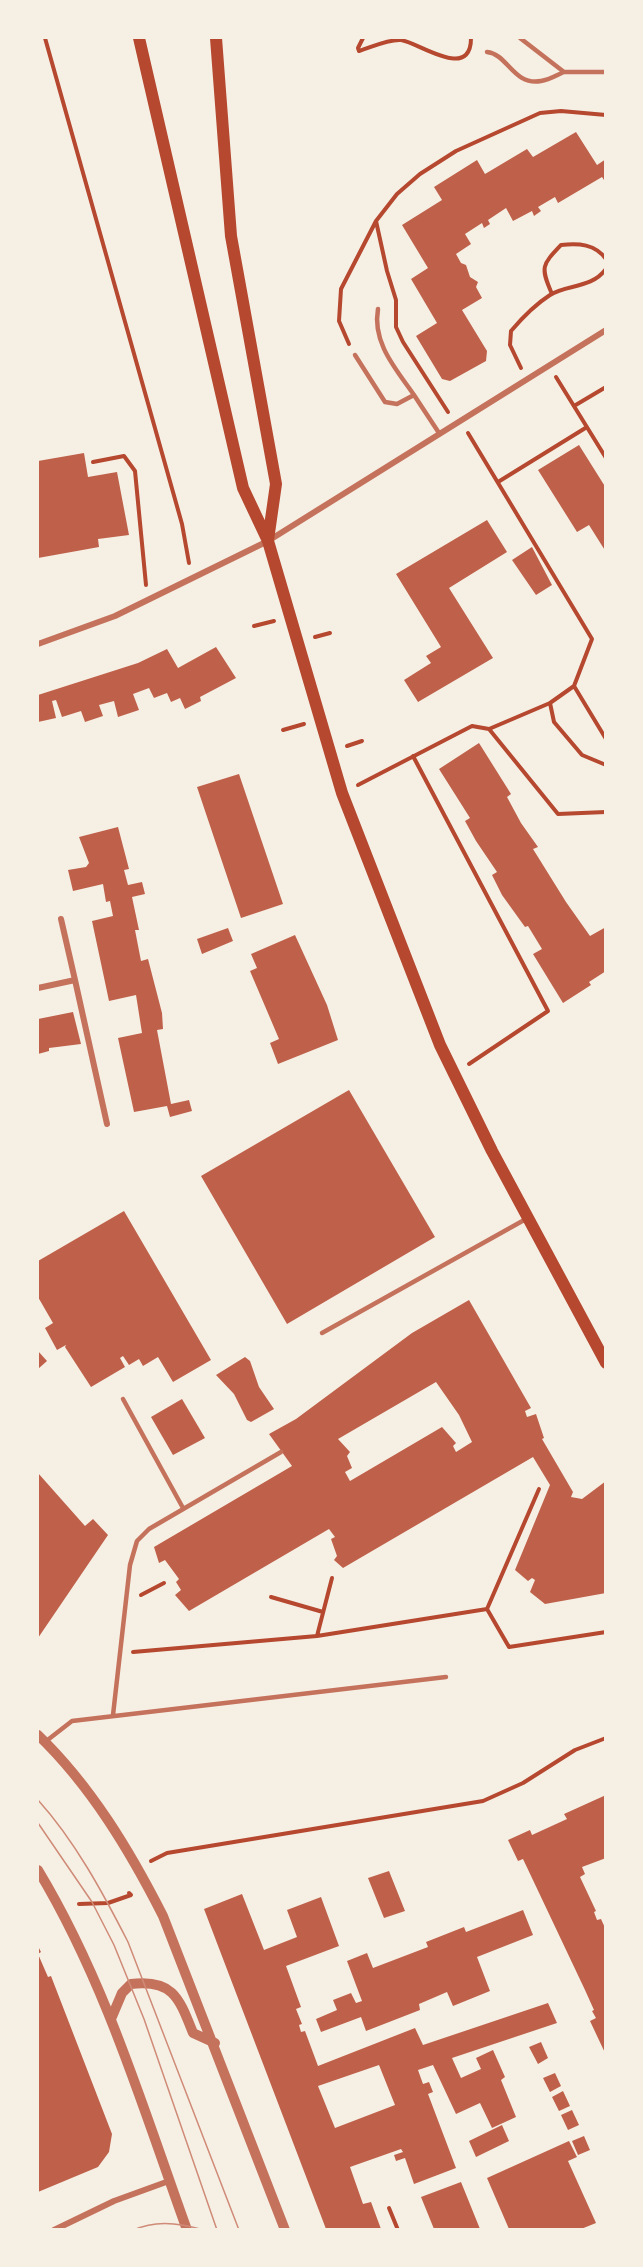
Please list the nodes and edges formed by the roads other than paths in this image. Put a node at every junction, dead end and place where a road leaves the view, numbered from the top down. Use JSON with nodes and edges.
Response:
{"nodes":[{"id":1,"x":139,"y":38,"type":"edge"},
{"id":2,"x":216,"y":38,"type":"edge"},
{"id":3,"x":520,"y":38,"type":"edge"},
{"id":4,"x":487,"y":52,"type":"dead end"},
{"id":5,"x":564,"y":72,"type":"junction"},
{"id":6,"x":606,"y":72,"type":"edge"},
{"id":7,"x":378,"y":309,"type":"dead end"},
{"id":8,"x":606,"y":330,"type":"edge"},
{"id":9,"x":356,"y":355,"type":"road end"},
{"id":10,"x":414,"y":395,"type":"junction"},
{"id":11,"x":439,"y":433,"type":"junction"},
{"id":12,"x":268,"y":541,"type":"junction"},
{"id":13,"x":38,"y":644,"type":"edge"},
{"id":14,"x":61,"y":918,"type":"dead end"},
{"id":15,"x":75,"y":980,"type":"junction"},
{"id":16,"x":38,"y":988,"type":"edge"},
{"id":17,"x":107,"y":1124,"type":"dead end"},
{"id":18,"x":528,"y":1218,"type":"junction"},
{"id":19,"x":322,"y":1333,"type":"dead end"},
{"id":20,"x":606,"y":1363,"type":"edge"},
{"id":21,"x":123,"y":1399,"type":"dead end"},
{"id":22,"x":281,"y":1452,"type":"dead end"},
{"id":23,"x":183,"y":1508,"type":"junction"},
{"id":24,"x":446,"y":1677,"type":"dead end"},
{"id":25,"x":113,"y":1714,"type":"junction"},
{"id":26,"x":41,"y":1738,"type":"edge"},
{"id":27,"x":38,"y":1870,"type":"edge"},
{"id":28,"x":111,"y":2019,"type":"junction"},
{"id":29,"x":214,"y":2043,"type":"junction"},
{"id":30,"x":169,"y":2181,"type":"junction"},
{"id":31,"x":54,"y":2229,"type":"edge"},
{"id":32,"x":187,"y":2229,"type":"edge"},
{"id":33,"x":285,"y":2229,"type":"edge"}],
"edges":[{"from":1,"to":12,"type":"main road"},
{"from":2,"to":12,"type":"main road"},
{"from":3,"to":5,"type":"lane"},
{"from":4,"to":5,"type":"lane"},
{"from":5,"to":6,"type":"lane"},
{"from":7,"to":10,"type":"lane"},
{"from":8,"to":11,"type":"street"},
{"from":9,"to":10,"type":"lane"},
{"from":10,"to":11,"type":"lane"},
{"from":11,"to":12,"type":"street"},
{"from":12,"to":13,"type":"street"},
{"from":12,"to":18,"type":"main road"},
{"from":14,"to":15,"type":"street"},
{"from":15,"to":16,"type":"street"},
{"from":15,"to":17,"type":"street"},
{"from":18,"to":19,"type":"lane"},
{"from":18,"to":20,"type":"main road"},
{"from":21,"to":23,"type":"lane"},
{"from":22,"to":23,"type":"lane"},
{"from":23,"to":25,"type":"lane"},
{"from":24,"to":25,"type":"lane"},
{"from":25,"to":26,"type":"lane"},
{"from":26,"to":29,"type":"street"},
{"from":27,"to":28,"type":"street"},
{"from":28,"to":29,"type":"street"},
{"from":28,"to":30,"type":"street"},
{"from":29,"to":33,"type":"street"},
{"from":30,"to":31,"type":"street"},
{"from":30,"to":32,"type":"street"}]}
